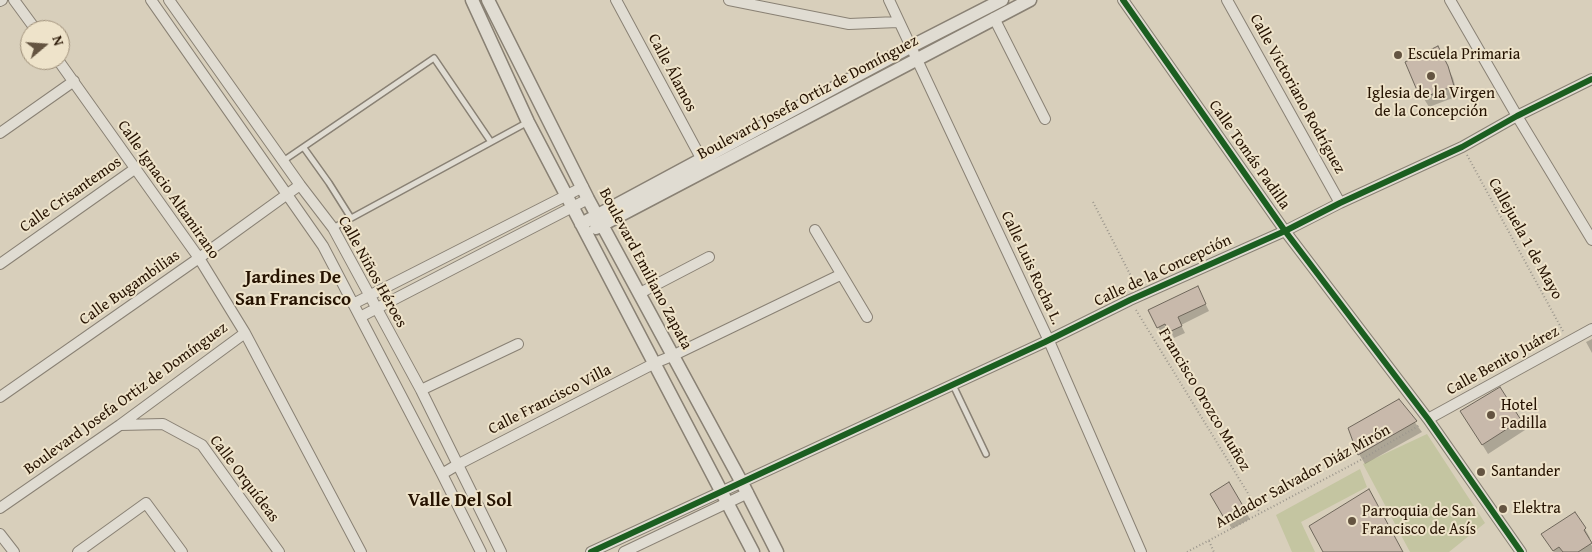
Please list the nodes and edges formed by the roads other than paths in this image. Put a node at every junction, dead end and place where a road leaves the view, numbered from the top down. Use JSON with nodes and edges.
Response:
{"nodes":[{"id":1,"x":14,"y":0,"type":"edge"},
{"id":2,"x":151,"y":0,"type":"edge"},
{"id":3,"x":169,"y":0,"type":"edge"},
{"id":4,"x":472,"y":0,"type":"edge"},
{"id":5,"x":488,"y":0,"type":"edge"},
{"id":6,"x":616,"y":0,"type":"edge"},
{"id":7,"x":729,"y":0,"type":"edge"},
{"id":8,"x":888,"y":0,"type":"edge"},
{"id":9,"x":1002,"y":0,"type":"edge"},
{"id":10,"x":1030,"y":0,"type":"edge"},
{"id":11,"x":1123,"y":0,"type":"edge"},
{"id":12,"x":1227,"y":0,"type":"edge"},
{"id":13,"x":1450,"y":0,"type":"edge"},
{"id":14,"x":994,"y":18,"type":"junction"},
{"id":15,"x":29,"y":20,"type":"edge"},
{"id":16,"x":898,"y":22,"type":"junction"},
{"id":17,"x":910,"y":47,"type":"junction"},
{"id":18,"x":916,"y":59,"type":"junction"},
{"id":19,"x":66,"y":70,"type":"edge"},
{"id":20,"x":1592,"y":79,"type":"edge"},
{"id":21,"x":74,"y":81,"type":"junction"},
{"id":22,"x":1516,"y":116,"type":"junction"},
{"id":23,"x":1045,"y":119,"type":"dead end"},
{"id":24,"x":528,"y":122,"type":"junction"},
{"id":25,"x":0,"y":133,"type":"edge"},
{"id":26,"x":491,"y":142,"type":"junction"},
{"id":27,"x":304,"y":148,"type":"junction"},
{"id":28,"x":702,"y":160,"type":"junction"},
{"id":29,"x":283,"y":161,"type":"junction"},
{"id":30,"x":136,"y":168,"type":"junction"},
{"id":31,"x":300,"y":185,"type":"junction"},
{"id":32,"x":586,"y":193,"type":"junction"},
{"id":33,"x":288,"y":194,"type":"junction"},
{"id":34,"x":569,"y":201,"type":"junction"},
{"id":35,"x":1340,"y":203,"type":"junction"},
{"id":36,"x":351,"y":218,"type":"junction"},
{"id":37,"x":600,"y":220,"type":"junction"},
{"id":38,"x":333,"y":228,"type":"junction"},
{"id":39,"x":584,"y":229,"type":"junction"},
{"id":40,"x":815,"y":230,"type":"dead end"},
{"id":41,"x":1285,"y":231,"type":"junction"},
{"id":42,"x":1592,"y":240,"type":"edge"},
{"id":43,"x":709,"y":257,"type":"dead end"},
{"id":44,"x":199,"y":258,"type":"junction"},
{"id":45,"x":0,"y":264,"type":"edge"},
{"id":46,"x":840,"y":275,"type":"junction"},
{"id":47,"x":640,"y":293,"type":"junction"},
{"id":48,"x":370,"y":297,"type":"junction"},
{"id":49,"x":353,"y":304,"type":"junction"},
{"id":50,"x":376,"y":309,"type":"junction"},
{"id":51,"x":360,"y":317,"type":"junction"},
{"id":52,"x":867,"y":317,"type":"dead end"},
{"id":53,"x":1592,"y":329,"type":"edge"},
{"id":54,"x":245,"y":333,"type":"junction"},
{"id":55,"x":1049,"y":341,"type":"junction"},
{"id":56,"x":518,"y":344,"type":"dead end"},
{"id":57,"x":672,"y":356,"type":"junction"},
{"id":58,"x":655,"y":362,"type":"junction"},
{"id":59,"x":953,"y":385,"type":"junction"},
{"id":60,"x":421,"y":390,"type":"junction"},
{"id":61,"x":0,"y":397,"type":"edge"},
{"id":62,"x":1428,"y":419,"type":"junction"},
{"id":63,"x":120,"y":425,"type":"junction"},
{"id":64,"x":986,"y":454,"type":"dead end"},
{"id":65,"x":457,"y":465,"type":"junction"},
{"id":66,"x":442,"y":474,"type":"junction"},
{"id":67,"x":745,"y":488,"type":"junction"},
{"id":68,"x":725,"y":497,"type":"junction"},
{"id":69,"x":0,"y":508,"type":"edge"},
{"id":70,"x":0,"y":534,"type":"edge"},
{"id":71,"x":84,"y":550,"type":"edge"},
{"id":72,"x":14,"y":552,"type":"edge"},
{"id":73,"x":182,"y":552,"type":"edge"},
{"id":74,"x":279,"y":552,"type":"edge"},
{"id":75,"x":361,"y":552,"type":"edge"},
{"id":76,"x":481,"y":552,"type":"edge"},
{"id":77,"x":501,"y":552,"type":"edge"},
{"id":78,"x":591,"y":552,"type":"edge"},
{"id":79,"x":624,"y":552,"type":"edge"},
{"id":80,"x":753,"y":552,"type":"edge"},
{"id":81,"x":777,"y":552,"type":"edge"},
{"id":82,"x":1141,"y":552,"type":"edge"},
{"id":83,"x":1521,"y":552,"type":"edge"}],
"edges":[{"from":1,"to":15,"type":"street"},
{"from":2,"to":33,"type":"street","name":"Calle Niños Héroes"},
{"from":3,"to":29,"type":"street","name":"Calle Niños Héroes"},
{"from":4,"to":24,"type":"street"},
{"from":5,"to":32,"type":"street","name":"Boulevard Emiliano Zapata"},
{"from":6,"to":28,"type":"street","name":"Calle Álamos"},
{"from":7,"to":16,"type":"street"},
{"from":8,"to":16,"type":"street","name":"Calle Luis Rocha L."},
{"from":9,"to":17,"type":"street","name":"Boulevard Josefa Ortiz de Domínguez"},
{"from":10,"to":14,"type":"street","name":"Boulevard Josefa Ortiz de Domínguez"},
{"from":11,"to":41,"type":"street","name":"Calle Tomás Padilla"},
{"from":12,"to":35,"type":"street","name":"Calle Victoriano Rodríguez"},
{"from":13,"to":22,"type":"street"},
{"from":14,"to":18,"type":"street","name":"Boulevard Josefa Ortiz de Domínguez"},
{"from":14,"to":23,"type":"street"},
{"from":16,"to":17,"type":"street","name":"Calle Luis Rocha L."},
{"from":17,"to":18,"type":"street","name":"Calle Luis Rocha L."},
{"from":17,"to":28,"type":"street","name":"Boulevard Josefa Ortiz de Domínguez"},
{"from":18,"to":37,"type":"street","name":"Boulevard Josefa Ortiz de Domínguez"},
{"from":18,"to":55,"type":"street","name":"Calle Luis Rocha L."},
{"from":19,"to":21,"type":"street","name":"Calle Ignacio Altamirano"},
{"from":20,"to":22,"type":"street","name":"Calle de la Concepción"},
{"from":21,"to":25,"type":"street"},
{"from":21,"to":30,"type":"street","name":"Calle Ignacio Altamirano"},
{"from":22,"to":35,"type":"street","name":"Calle de la Concepción"},
{"from":22,"to":42,"type":"street"},
{"from":24,"to":26,"type":"lane"},
{"from":24,"to":34,"type":"street"},
{"from":26,"to":27,"type":"lane"},
{"from":26,"to":36,"type":"lane"},
{"from":27,"to":29,"type":"lane"},
{"from":27,"to":36,"type":"lane"},
{"from":28,"to":37,"type":"street","name":"Boulevard Josefa Ortiz de Domínguez"},
{"from":29,"to":31,"type":"street","name":"Calle Niños Héroes"},
{"from":30,"to":44,"type":"street","name":"Calle Ignacio Altamirano"},
{"from":30,"to":45,"type":"street","name":"Calle Crisantemos"},
{"from":31,"to":33,"type":"street","name":"Calle Bugambilias"},
{"from":31,"to":38,"type":"street","name":"Calle Niños Héroes"},
{"from":32,"to":34,"type":"street"},
{"from":32,"to":37,"type":"street","name":"Boulevard Emiliano Zapata"},
{"from":33,"to":44,"type":"street","name":"Calle Bugambilias"},
{"from":33,"to":49,"type":"street","name":"Calle Niños Héroes"},
{"from":34,"to":39,"type":"street"},
{"from":34,"to":48,"type":"street"},
{"from":34,"to":50,"type":"street"},
{"from":35,"to":41,"type":"street","name":"Calle de la Concepción"},
{"from":36,"to":38,"type":"lane"},
{"from":37,"to":39,"type":"street"},
{"from":37,"to":47,"type":"street","name":"Boulevard Emiliano Zapata"},
{"from":38,"to":48,"type":"street","name":"Calle Niños Héroes"},
{"from":39,"to":58,"type":"street"},
{"from":40,"to":46,"type":"street"},
{"from":41,"to":55,"type":"street","name":"Calle de la Concepción"},
{"from":41,"to":62,"type":"street","name":"Calle Tomás Padilla"},
{"from":43,"to":47,"type":"street"},
{"from":44,"to":54,"type":"street","name":"Calle Ignacio Altamirano"},
{"from":44,"to":61,"type":"street","name":"Calle Bugambilias"},
{"from":46,"to":52,"type":"street"},
{"from":46,"to":57,"type":"street","name":"Calle Francisco Villa"},
{"from":47,"to":57,"type":"street","name":"Boulevard Emiliano Zapata"},
{"from":48,"to":49,"type":"street"},
{"from":48,"to":50,"type":"street","name":"Calle Niños Héroes"},
{"from":49,"to":51,"type":"street","name":"Calle Niños Héroes"},
{"from":50,"to":51,"type":"street"},
{"from":50,"to":60,"type":"street","name":"Calle Niños Héroes"},
{"from":51,"to":66,"type":"street","name":"Calle Niños Héroes"},
{"from":53,"to":62,"type":"street","name":"Calle Benito Juárez"},
{"from":54,"to":63,"type":"street","name":"Boulevard Josefa Ortiz de Domínguez"},
{"from":54,"to":75,"type":"street","name":"Calle Ignacio Altamirano"},
{"from":55,"to":59,"type":"street","name":"Calle de la Concepción"},
{"from":55,"to":82,"type":"street","name":"Calle Luis Rocha L."},
{"from":56,"to":60,"type":"street"},
{"from":57,"to":58,"type":"street","name":"Calle Francisco Villa"},
{"from":57,"to":67,"type":"street","name":"Boulevard Emiliano Zapata"},
{"from":58,"to":65,"type":"street","name":"Calle Francisco Villa"},
{"from":58,"to":68,"type":"street"},
{"from":59,"to":64,"type":"lane"},
{"from":59,"to":67,"type":"street","name":"Calle de la Concepción"},
{"from":60,"to":65,"type":"street","name":"Calle Niños Héroes"},
{"from":62,"to":83,"type":"street","name":"Calle Tomás Padilla"},
{"from":63,"to":69,"type":"street","name":"Boulevard Josefa Ortiz de Domínguez"},
{"from":63,"to":74,"type":"street","name":"Calle Orquídeas"},
{"from":65,"to":66,"type":"street","name":"Calle Francisco Villa"},
{"from":65,"to":77,"type":"street","name":"Calle Niños Héroes"},
{"from":66,"to":76,"type":"street","name":"Calle Niños Héroes"},
{"from":67,"to":68,"type":"street","name":"Calle de la Concepción"},
{"from":67,"to":81,"type":"street","name":"Boulevard Emiliano Zapata"},
{"from":68,"to":78,"type":"street"},
{"from":68,"to":79,"type":"street"},
{"from":68,"to":80,"type":"street"},
{"from":70,"to":72,"type":"street"},
{"from":71,"to":73,"type":"street"}]}
